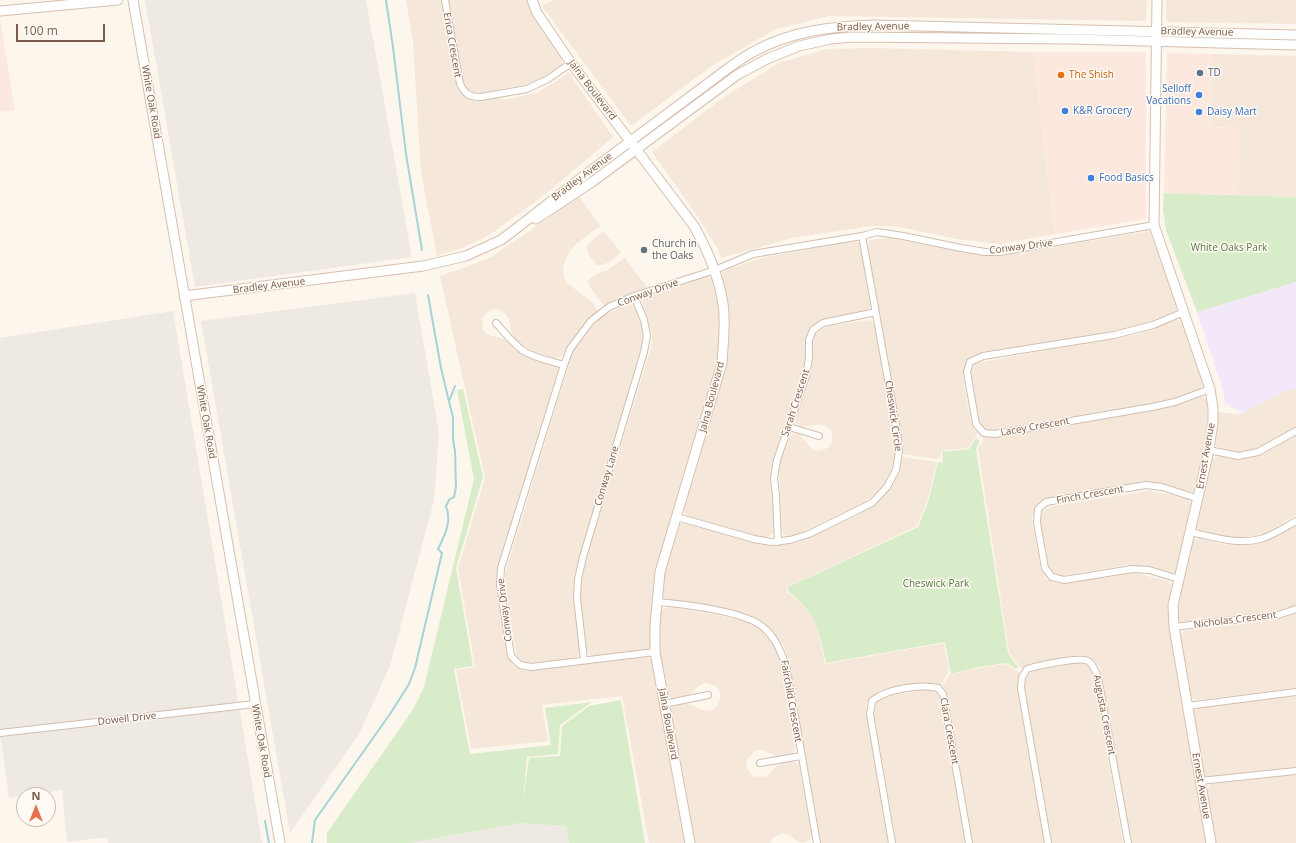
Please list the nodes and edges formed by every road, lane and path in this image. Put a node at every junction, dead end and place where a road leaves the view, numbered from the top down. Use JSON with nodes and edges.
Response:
{"nodes":[{"id":1,"x":118,"y":0,"type":"edge"},
{"id":2,"x":133,"y":0,"type":"edge"},
{"id":3,"x":444,"y":0,"type":"edge"},
{"id":4,"x":1157,"y":0,"type":"edge"},
{"id":5,"x":533,"y":1,"type":"edge"},
{"id":6,"x":0,"y":11,"type":"edge"},
{"id":7,"x":1157,"y":32,"type":"junction"},
{"id":8,"x":1296,"y":35,"type":"edge"},
{"id":9,"x":1156,"y":42,"type":"junction"},
{"id":10,"x":1296,"y":45,"type":"edge"},
{"id":11,"x":572,"y":63,"type":"junction"},
{"id":12,"x":633,"y":145,"type":"junction"},
{"id":13,"x":1154,"y":225,"type":"junction"},
{"id":14,"x":862,"y":236,"type":"junction"},
{"id":15,"x":715,"y":270,"type":"junction"},
{"id":16,"x":184,"y":296,"type":"junction"},
{"id":17,"x":634,"y":296,"type":"junction"},
{"id":18,"x":876,"y":312,"type":"junction"},
{"id":19,"x":1184,"y":312,"type":"junction"},
{"id":20,"x":496,"y":323,"type":"dead end"},
{"id":21,"x":564,"y":365,"type":"junction"},
{"id":22,"x":1210,"y":389,"type":"junction"},
{"id":23,"x":789,"y":427,"type":"junction"},
{"id":24,"x":1296,"y":431,"type":"edge"},
{"id":25,"x":819,"y":436,"type":"dead end"},
{"id":26,"x":1209,"y":450,"type":"junction"},
{"id":27,"x":1199,"y":499,"type":"junction"},
{"id":28,"x":677,"y":517,"type":"junction"},
{"id":29,"x":1296,"y":521,"type":"edge"},
{"id":30,"x":1190,"y":532,"type":"junction"},
{"id":31,"x":778,"y":542,"type":"junction"},
{"id":32,"x":1179,"y":579,"type":"junction"},
{"id":33,"x":657,"y":602,"type":"junction"},
{"id":34,"x":1296,"y":609,"type":"edge"},
{"id":35,"x":1174,"y":627,"type":"junction"},
{"id":36,"x":655,"y":652,"type":"junction"},
{"id":37,"x":584,"y":660,"type":"junction"},
{"id":38,"x":1296,"y":692,"type":"edge"},
{"id":39,"x":708,"y":695,"type":"dead end"},
{"id":40,"x":255,"y":704,"type":"junction"},
{"id":41,"x":664,"y":704,"type":"junction"},
{"id":42,"x":1187,"y":706,"type":"junction"},
{"id":43,"x":0,"y":733,"type":"edge"},
{"id":44,"x":801,"y":756,"type":"junction"},
{"id":45,"x":760,"y":763,"type":"dead end"},
{"id":46,"x":1296,"y":771,"type":"edge"},
{"id":47,"x":1200,"y":781,"type":"junction"},
{"id":48,"x":280,"y":843,"type":"edge"},
{"id":49,"x":690,"y":843,"type":"edge"},
{"id":50,"x":817,"y":843,"type":"edge"},
{"id":51,"x":892,"y":843,"type":"edge"},
{"id":52,"x":969,"y":843,"type":"edge"},
{"id":53,"x":1048,"y":843,"type":"edge"},
{"id":54,"x":1128,"y":843,"type":"edge"},
{"id":55,"x":1210,"y":843,"type":"edge"}],
"edges":[{"from":1,"to":6,"type":"street"},
{"from":2,"to":16,"type":"street","name":"White Oak Road"},
{"from":3,"to":11,"type":"street","name":"Erica Crescent"},
{"from":4,"to":7,"type":"street","name":"Ernest Avenue"},
{"from":5,"to":11,"type":"street","name":"Jalna Boulevard"},
{"from":7,"to":8,"type":"street","name":"Bradley Avenue"},
{"from":7,"to":9,"type":"street","name":"Ernest Avenue"},
{"from":7,"to":12,"type":"street","name":"Bradley Avenue"},
{"from":9,"to":10,"type":"street","name":"Bradley Avenue"},
{"from":9,"to":12,"type":"street","name":"Bradley Avenue"},
{"from":9,"to":13,"type":"street","name":"Ernest Avenue"},
{"from":11,"to":12,"type":"street","name":"Jalna Boulevard"},
{"from":12,"to":15,"type":"street","name":"Jalna Boulevard"},
{"from":12,"to":16,"type":"street","name":"Bradley Avenue"},
{"from":13,"to":14,"type":"street","name":"Conway Drive"},
{"from":13,"to":19,"type":"street","name":"Ernest Avenue"},
{"from":14,"to":15,"type":"street","name":"Conway Drive"},
{"from":14,"to":18,"type":"street","name":"Cheswick Circle"},
{"from":15,"to":17,"type":"street","name":"Conway Drive"},
{"from":15,"to":28,"type":"street","name":"Jalna Boulevard"},
{"from":16,"to":40,"type":"street","name":"White Oak Road"},
{"from":17,"to":21,"type":"street","name":"Conway Drive"},
{"from":17,"to":37,"type":"street","name":"Conway Lane"},
{"from":18,"to":23,"type":"street","name":"Sarah Crescent"},
{"from":18,"to":31,"type":"street","name":"Cheswick Circle"},
{"from":19,"to":22,"type":"street","name":"Ernest Avenue"},
{"from":19,"to":22,"type":"street","name":"Lacey Crescent"},
{"from":20,"to":21,"type":"street"},
{"from":21,"to":37,"type":"street","name":"Conway Drive"},
{"from":22,"to":26,"type":"street","name":"Ernest Avenue"},
{"from":23,"to":25,"type":"street"},
{"from":23,"to":31,"type":"street","name":"Sarah Crescent"},
{"from":24,"to":26,"type":"street"},
{"from":26,"to":27,"type":"street","name":"Ernest Avenue"},
{"from":27,"to":30,"type":"street","name":"Ernest Avenue"},
{"from":27,"to":32,"type":"street","name":"Finch Crescent"},
{"from":28,"to":31,"type":"street","name":"Cheswick Circle"},
{"from":28,"to":33,"type":"street","name":"Jalna Boulevard"},
{"from":29,"to":30,"type":"street"},
{"from":30,"to":32,"type":"street","name":"Ernest Avenue"},
{"from":32,"to":35,"type":"street","name":"Ernest Avenue"},
{"from":33,"to":36,"type":"street","name":"Jalna Boulevard"},
{"from":33,"to":44,"type":"street","name":"Fairchild Crescent"},
{"from":34,"to":35,"type":"street","name":"Nicholas Crescent"},
{"from":35,"to":42,"type":"street","name":"Ernest Avenue"},
{"from":36,"to":37,"type":"street","name":"Conway Drive"},
{"from":36,"to":41,"type":"street","name":"Jalna Boulevard"},
{"from":38,"to":42,"type":"street"},
{"from":39,"to":41,"type":"street"},
{"from":40,"to":43,"type":"street","name":"Dowell Drive"},
{"from":40,"to":48,"type":"street","name":"White Oak Road"},
{"from":41,"to":49,"type":"street","name":"Jalna Boulevard"},
{"from":42,"to":47,"type":"street","name":"Ernest Avenue"},
{"from":44,"to":45,"type":"street"},
{"from":44,"to":50,"type":"street","name":"Fairchild Crescent"},
{"from":46,"to":47,"type":"street"},
{"from":47,"to":55,"type":"street","name":"Ernest Avenue"},
{"from":51,"to":52,"type":"street","name":"Clara Crescent"},
{"from":53,"to":54,"type":"street","name":"Augusta Crescent"}]}
